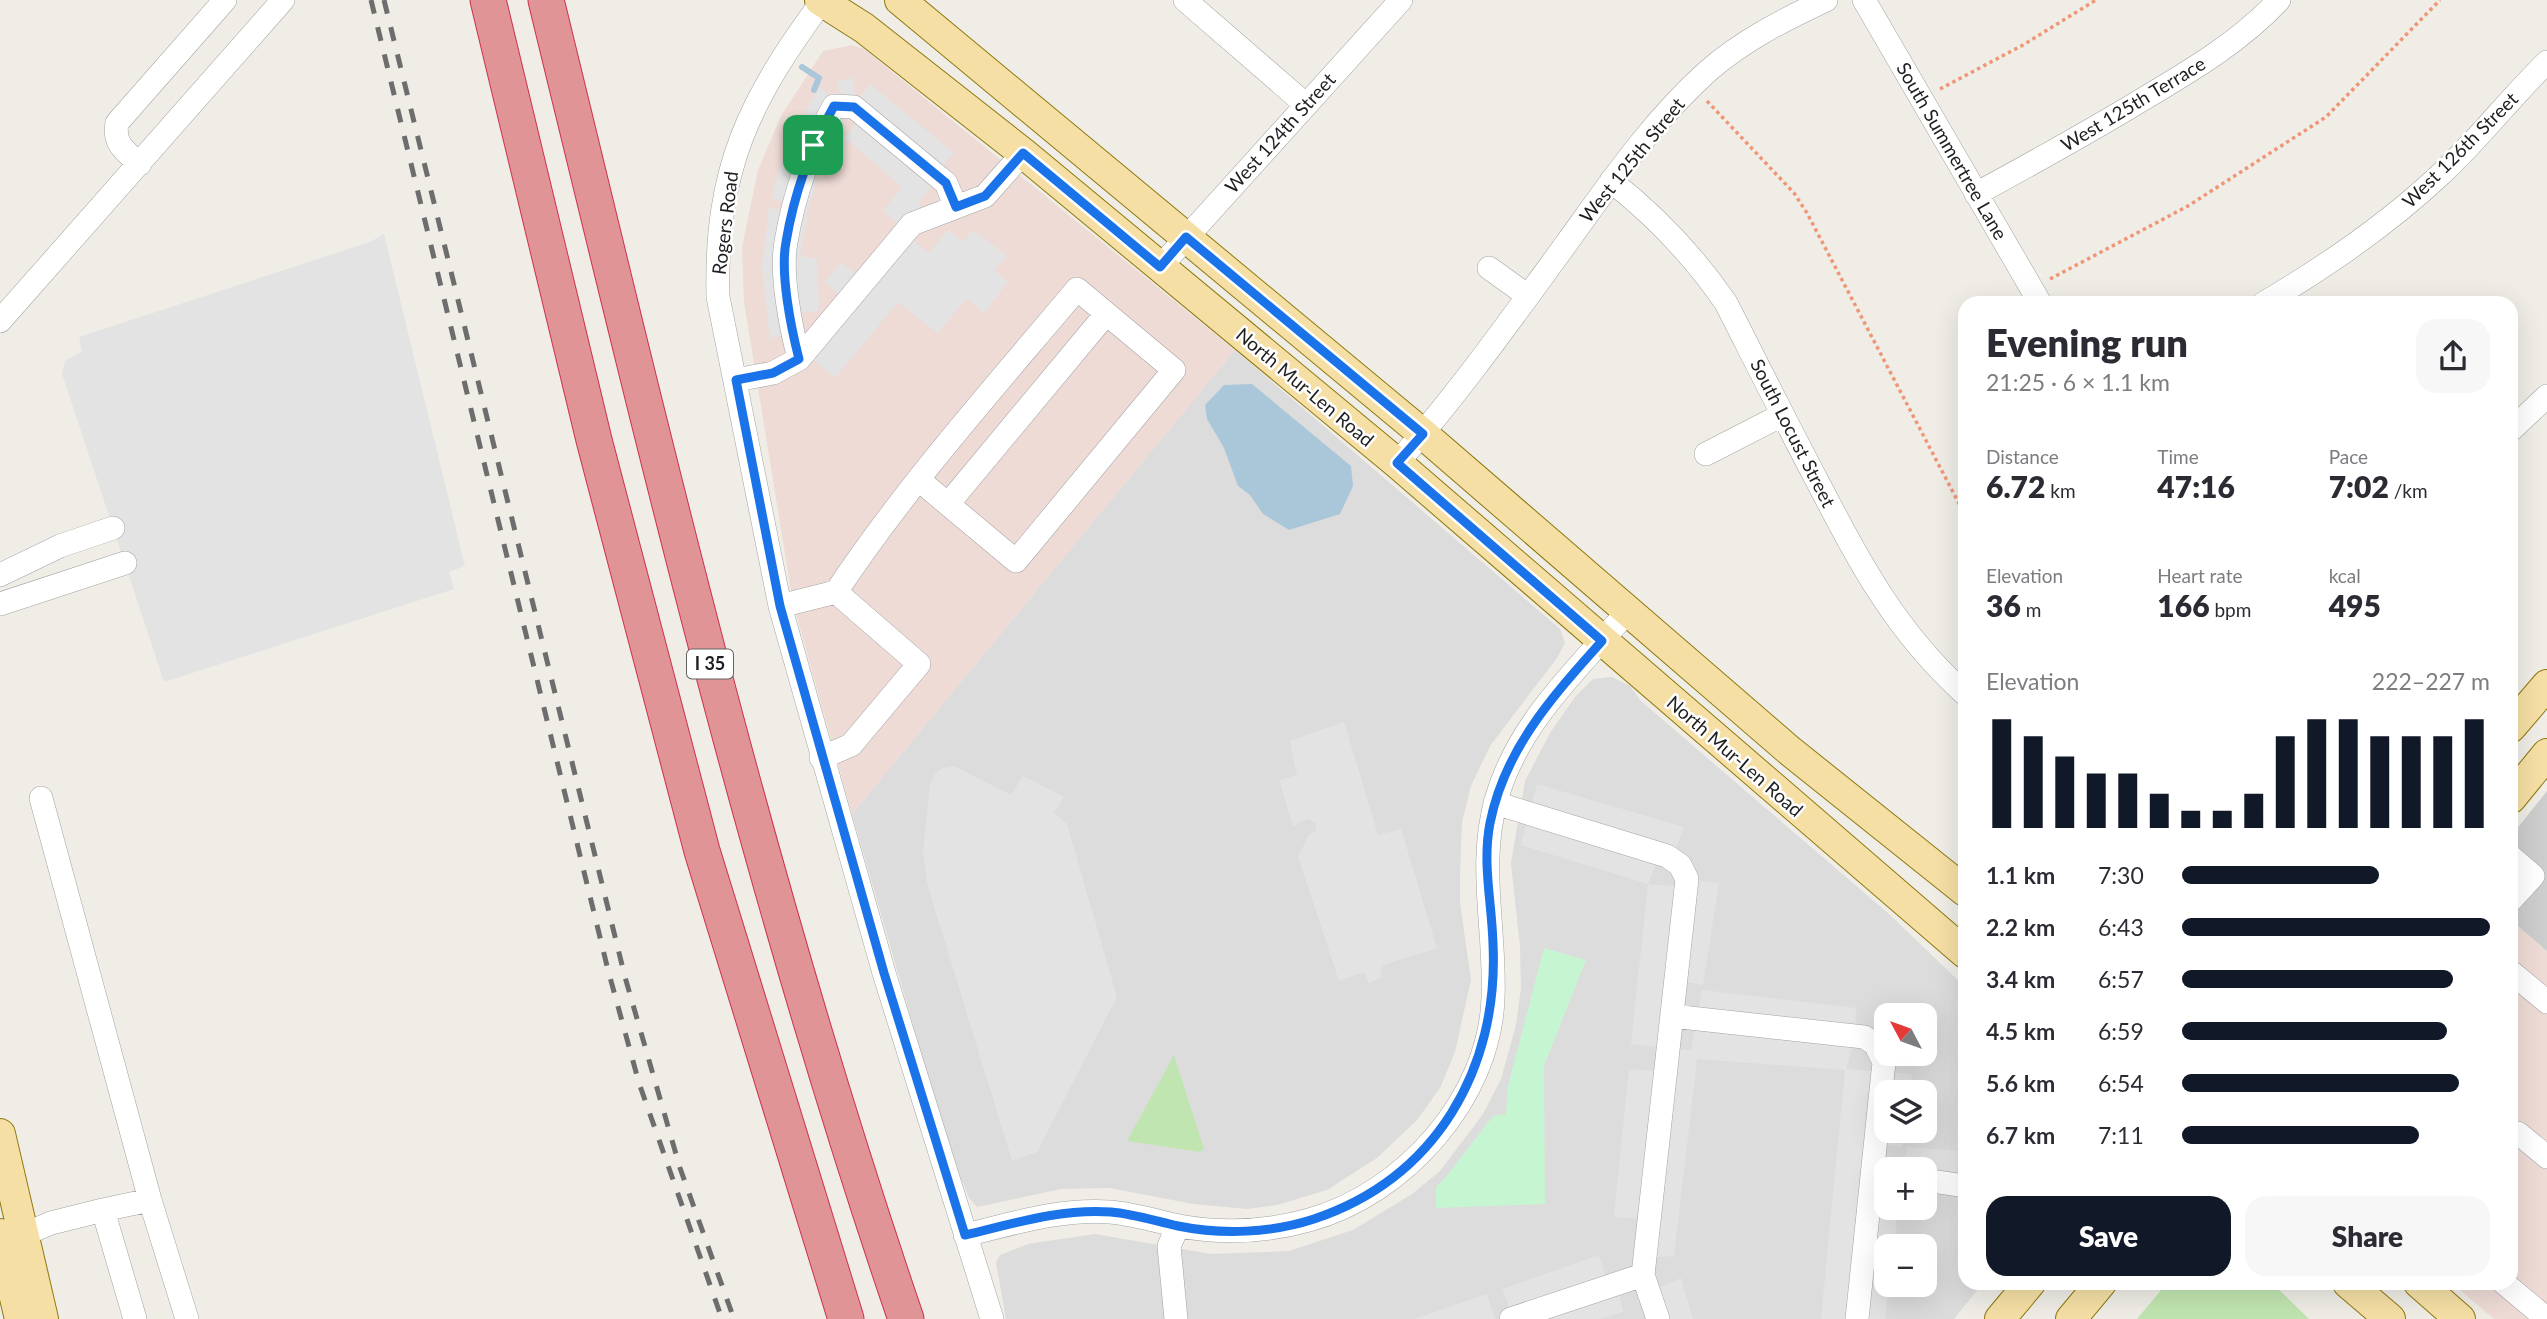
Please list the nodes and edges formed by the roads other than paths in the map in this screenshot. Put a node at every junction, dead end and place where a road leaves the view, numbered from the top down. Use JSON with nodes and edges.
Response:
{"nodes":[{"id":1,"x":225,"y":0,"type":"edge"},
{"id":2,"x":283,"y":0,"type":"edge"},
{"id":3,"x":488,"y":0,"type":"edge"},
{"id":4,"x":546,"y":0,"type":"edge"},
{"id":5,"x":822,"y":0,"type":"edge"},
{"id":6,"x":900,"y":0,"type":"edge"},
{"id":7,"x":1185,"y":0,"type":"edge"},
{"id":8,"x":1401,"y":0,"type":"edge"},
{"id":9,"x":1826,"y":0,"type":"edge"},
{"id":10,"x":1864,"y":0,"type":"edge"},
{"id":11,"x":2279,"y":0,"type":"edge"},
{"id":12,"x":2547,"y":62,"type":"edge"},
{"id":13,"x":1305,"y":104,"type":"junction"},
{"id":14,"x":1023,"y":153,"type":"junction"},
{"id":15,"x":140,"y":164,"type":"junction"},
{"id":16,"x":1611,"y":181,"type":"junction"},
{"id":17,"x":1976,"y":194,"type":"junction"},
{"id":18,"x":956,"y":207,"type":"junction"},
{"id":19,"x":1186,"y":237,"type":"junction"},
{"id":20,"x":1160,"y":267,"type":"junction"},
{"id":21,"x":1489,"y":268,"type":"dead end"},
{"id":22,"x":2042,"y":293,"type":"edge"},
{"id":23,"x":1528,"y":296,"type":"junction"},
{"id":24,"x":2275,"y":296,"type":"edge"},
{"id":25,"x":1106,"y":314,"type":"junction"},
{"id":26,"x":0,"y":321,"type":"edge"},
{"id":27,"x":799,"y":359,"type":"junction"},
{"id":28,"x":736,"y":380,"type":"junction"},
{"id":29,"x":2547,"y":396,"type":"edge"},
{"id":30,"x":1782,"y":415,"type":"junction"},
{"id":31,"x":2518,"y":423,"type":"edge"},
{"id":32,"x":1423,"y":434,"type":"junction"},
{"id":33,"x":1706,"y":454,"type":"dead end"},
{"id":34,"x":1397,"y":463,"type":"junction"},
{"id":35,"x":919,"y":480,"type":"junction"},
{"id":36,"x":948,"y":504,"type":"junction"},
{"id":37,"x":113,"y":528,"type":"dead end"},
{"id":38,"x":125,"y":563,"type":"dead end"},
{"id":39,"x":0,"y":575,"type":"edge"},
{"id":40,"x":836,"y":592,"type":"junction"},
{"id":41,"x":0,"y":604,"type":"edge"},
{"id":42,"x":780,"y":606,"type":"junction"},
{"id":43,"x":1628,"y":611,"type":"junction"},
{"id":44,"x":1602,"y":641,"type":"junction"},
{"id":45,"x":2547,"y":685,"type":"edge"},
{"id":46,"x":1958,"y":688,"type":"edge"},
{"id":47,"x":2518,"y":719,"type":"edge"},
{"id":48,"x":2547,"y":754,"type":"edge"},
{"id":49,"x":821,"y":758,"type":"junction"},
{"id":50,"x":2518,"y":789,"type":"edge"},
{"id":51,"x":41,"y":798,"type":"dead end"},
{"id":52,"x":1495,"y":803,"type":"junction"},
{"id":53,"x":2518,"y":863,"type":"edge"},
{"id":54,"x":2540,"y":881,"type":"edge"},
{"id":55,"x":1958,"y":885,"type":"edge"},
{"id":56,"x":2518,"y":895,"type":"edge"},
{"id":57,"x":1958,"y":947,"type":"edge"},
{"id":58,"x":2518,"y":978,"type":"edge"},
{"id":59,"x":2547,"y":1002,"type":"edge"},
{"id":60,"x":1672,"y":1016,"type":"junction"},
{"id":61,"x":2518,"y":1133,"type":"edge"},
{"id":62,"x":0,"y":1134,"type":"edge"},
{"id":63,"x":1881,"y":1157,"type":"edge"},
{"id":64,"x":2547,"y":1157,"type":"edge"},
{"id":65,"x":1937,"y":1182,"type":"edge"},
{"id":66,"x":1958,"y":1185,"type":"edge"},
{"id":67,"x":150,"y":1200,"type":"junction"},
{"id":68,"x":103,"y":1210,"type":"junction"},
{"id":69,"x":1874,"y":1213,"type":"edge"},
{"id":70,"x":1178,"y":1226,"type":"junction"},
{"id":71,"x":965,"y":1235,"type":"junction"},
{"id":72,"x":9,"y":1238,"type":"edge"},
{"id":73,"x":1643,"y":1275,"type":"junction"},
{"id":74,"x":2023,"y":1290,"type":"edge"},
{"id":75,"x":2095,"y":1290,"type":"edge"},
{"id":76,"x":2356,"y":1290,"type":"edge"},
{"id":77,"x":2427,"y":1290,"type":"edge"},
{"id":78,"x":2512,"y":1290,"type":"edge"},
{"id":79,"x":20,"y":1319,"type":"edge"},
{"id":80,"x":43,"y":1319,"type":"edge"},
{"id":81,"x":135,"y":1319,"type":"edge"},
{"id":82,"x":187,"y":1319,"type":"edge"},
{"id":83,"x":846,"y":1319,"type":"edge"},
{"id":84,"x":906,"y":1319,"type":"edge"},
{"id":85,"x":992,"y":1319,"type":"edge"},
{"id":86,"x":1177,"y":1319,"type":"edge"},
{"id":87,"x":1511,"y":1319,"type":"edge"},
{"id":88,"x":1658,"y":1319,"type":"edge"},
{"id":89,"x":1857,"y":1319,"type":"edge"},
{"id":90,"x":2000,"y":1319,"type":"edge"},
{"id":91,"x":2071,"y":1319,"type":"edge"},
{"id":92,"x":2390,"y":1319,"type":"edge"},
{"id":93,"x":2460,"y":1319,"type":"edge"},
{"id":94,"x":2547,"y":1319,"type":"edge"}],
"edges":[{"from":1,"to":15,"type":"street"},
{"from":2,"to":15,"type":"street"},
{"from":3,"to":83,"type":"highway"},
{"from":4,"to":84,"type":"highway","number":"I 35"},
{"from":5,"to":14,"type":"main road","name":"North Mur-Len Road"},
{"from":5,"to":28,"type":"street","name":"Rogers Road"},
{"from":6,"to":19,"type":"main road","name":"North Mur-Len Road"},
{"from":7,"to":13,"type":"street"},
{"from":8,"to":13,"type":"street","name":"West 124th Street"},
{"from":9,"to":16,"type":"street","name":"West 125th Street"},
{"from":10,"to":17,"type":"street","name":"South Summertree Lane"},
{"from":11,"to":17,"type":"street","name":"West 125th Terrace"},
{"from":12,"to":24,"type":"street","name":"West 126th Street"},
{"from":13,"to":19,"type":"street","name":"West 124th Street"},
{"from":14,"to":18,"type":"street"},
{"from":14,"to":20,"type":"main road","name":"North Mur-Len Road"},
{"from":15,"to":26,"type":"street"},
{"from":16,"to":23,"type":"street","name":"West 125th Street"},
{"from":16,"to":30,"type":"street","name":"South Locust Street"},
{"from":17,"to":22,"type":"street","name":"South Summertree Lane"},
{"from":18,"to":27,"type":"street"},
{"from":18,"to":27,"type":"street"},
{"from":19,"to":20,"type":"street","name":"West 124th Street"},
{"from":19,"to":32,"type":"main road","name":"North Mur-Len Road"},
{"from":20,"to":34,"type":"main road","name":"North Mur-Len Road"},
{"from":21,"to":23,"type":"street"},
{"from":23,"to":32,"type":"street","name":"West 125th Street"},
{"from":25,"to":35,"type":"street"},
{"from":25,"to":36,"type":"street"},
{"from":25,"to":36,"type":"street"},
{"from":27,"to":28,"type":"street"},
{"from":28,"to":42,"type":"street","name":"Rogers Road"},
{"from":29,"to":31,"type":"street"},
{"from":30,"to":33,"type":"street"},
{"from":30,"to":46,"type":"street","name":"South Locust Street"},
{"from":32,"to":34,"type":"street","name":"West 125th Street"},
{"from":32,"to":43,"type":"main road","name":"North Mur-Len Road"},
{"from":34,"to":44,"type":"main road","name":"North Mur-Len Road"},
{"from":35,"to":36,"type":"street"},
{"from":35,"to":40,"type":"street"},
{"from":37,"to":39,"type":"street"},
{"from":38,"to":41,"type":"street"},
{"from":40,"to":42,"type":"street"},
{"from":40,"to":49,"type":"street"},
{"from":42,"to":49,"type":"street","name":"Rogers Road"},
{"from":43,"to":44,"type":"street"},
{"from":43,"to":55,"type":"main road","name":"North Mur-Len Road"},
{"from":44,"to":52,"type":"street"},
{"from":44,"to":57,"type":"main road","name":"North Mur-Len Road"},
{"from":45,"to":47,"type":"main road"},
{"from":48,"to":50,"type":"main road"},
{"from":49,"to":71,"type":"street","name":"Rogers Road"},
{"from":51,"to":67,"type":"street"},
{"from":52,"to":60,"type":"street"},
{"from":52,"to":70,"type":"street"},
{"from":53,"to":54,"type":"street"},
{"from":54,"to":56,"type":"street"},
{"from":58,"to":59,"type":"street"},
{"from":60,"to":63,"type":"street"},
{"from":60,"to":73,"type":"street"},
{"from":61,"to":64,"type":"street"},
{"from":62,"to":72,"type":"main road"},
{"from":65,"to":66,"type":"street"},
{"from":67,"to":68,"type":"street"},
{"from":67,"to":82,"type":"street"},
{"from":68,"to":72,"type":"street"},
{"from":68,"to":81,"type":"street"},
{"from":69,"to":89,"type":"street"},
{"from":70,"to":71,"type":"street"},
{"from":70,"to":86,"type":"street"},
{"from":71,"to":85,"type":"street","name":"Rogers Road"},
{"from":72,"to":79,"type":"main road"},
{"from":72,"to":80,"type":"main road"},
{"from":73,"to":87,"type":"street"},
{"from":73,"to":88,"type":"street"},
{"from":74,"to":90,"type":"main road"},
{"from":75,"to":91,"type":"main road"},
{"from":76,"to":92,"type":"main road"},
{"from":77,"to":93,"type":"main road"},
{"from":78,"to":94,"type":"street"}]}
